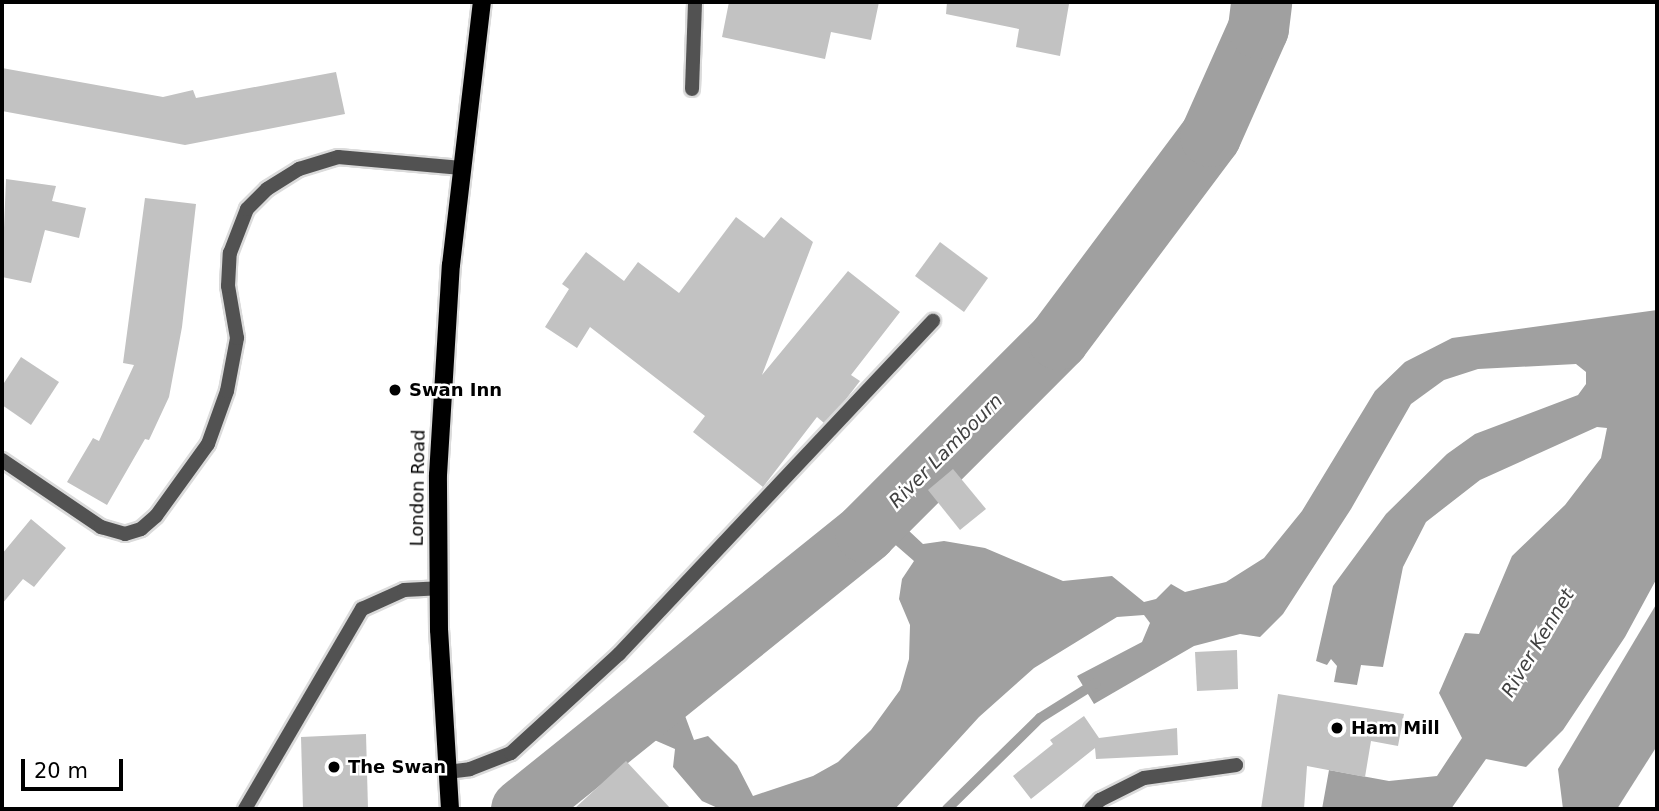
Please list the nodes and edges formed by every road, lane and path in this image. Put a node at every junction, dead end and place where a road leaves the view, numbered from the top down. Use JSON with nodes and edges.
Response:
{"nodes":[{"id":1,"x":482,"y":2,"type":"edge"},
{"id":2,"x":695,"y":2,"type":"edge"},
{"id":3,"x":692,"y":89,"type":"dead end"},
{"id":4,"x":462,"y":168,"type":"junction"},
{"id":5,"x":933,"y":321,"type":"dead end"},
{"id":6,"x":2,"y":460,"type":"edge"},
{"id":7,"x":438,"y":588,"type":"junction"},
{"id":8,"x":1236,"y":765,"type":"dead end"},
{"id":9,"x":447,"y":772,"type":"junction"},
{"id":10,"x":245,"y":809,"type":"edge"},
{"id":11,"x":450,"y":809,"type":"edge"},
{"id":12,"x":1091,"y":809,"type":"edge"}],
"edges":[{"from":1,"to":4,"type":"main road","name":"London Road"},
{"from":2,"to":3,"type":"street"},
{"from":4,"to":6,"type":"street"},
{"from":4,"to":7,"type":"main road","name":"London Road"},
{"from":5,"to":9,"type":"street"},
{"from":7,"to":9,"type":"main road","name":"London Road"},
{"from":7,"to":10,"type":"street"},
{"from":8,"to":12,"type":"street"},
{"from":9,"to":11,"type":"main road","name":"London Road"}]}
